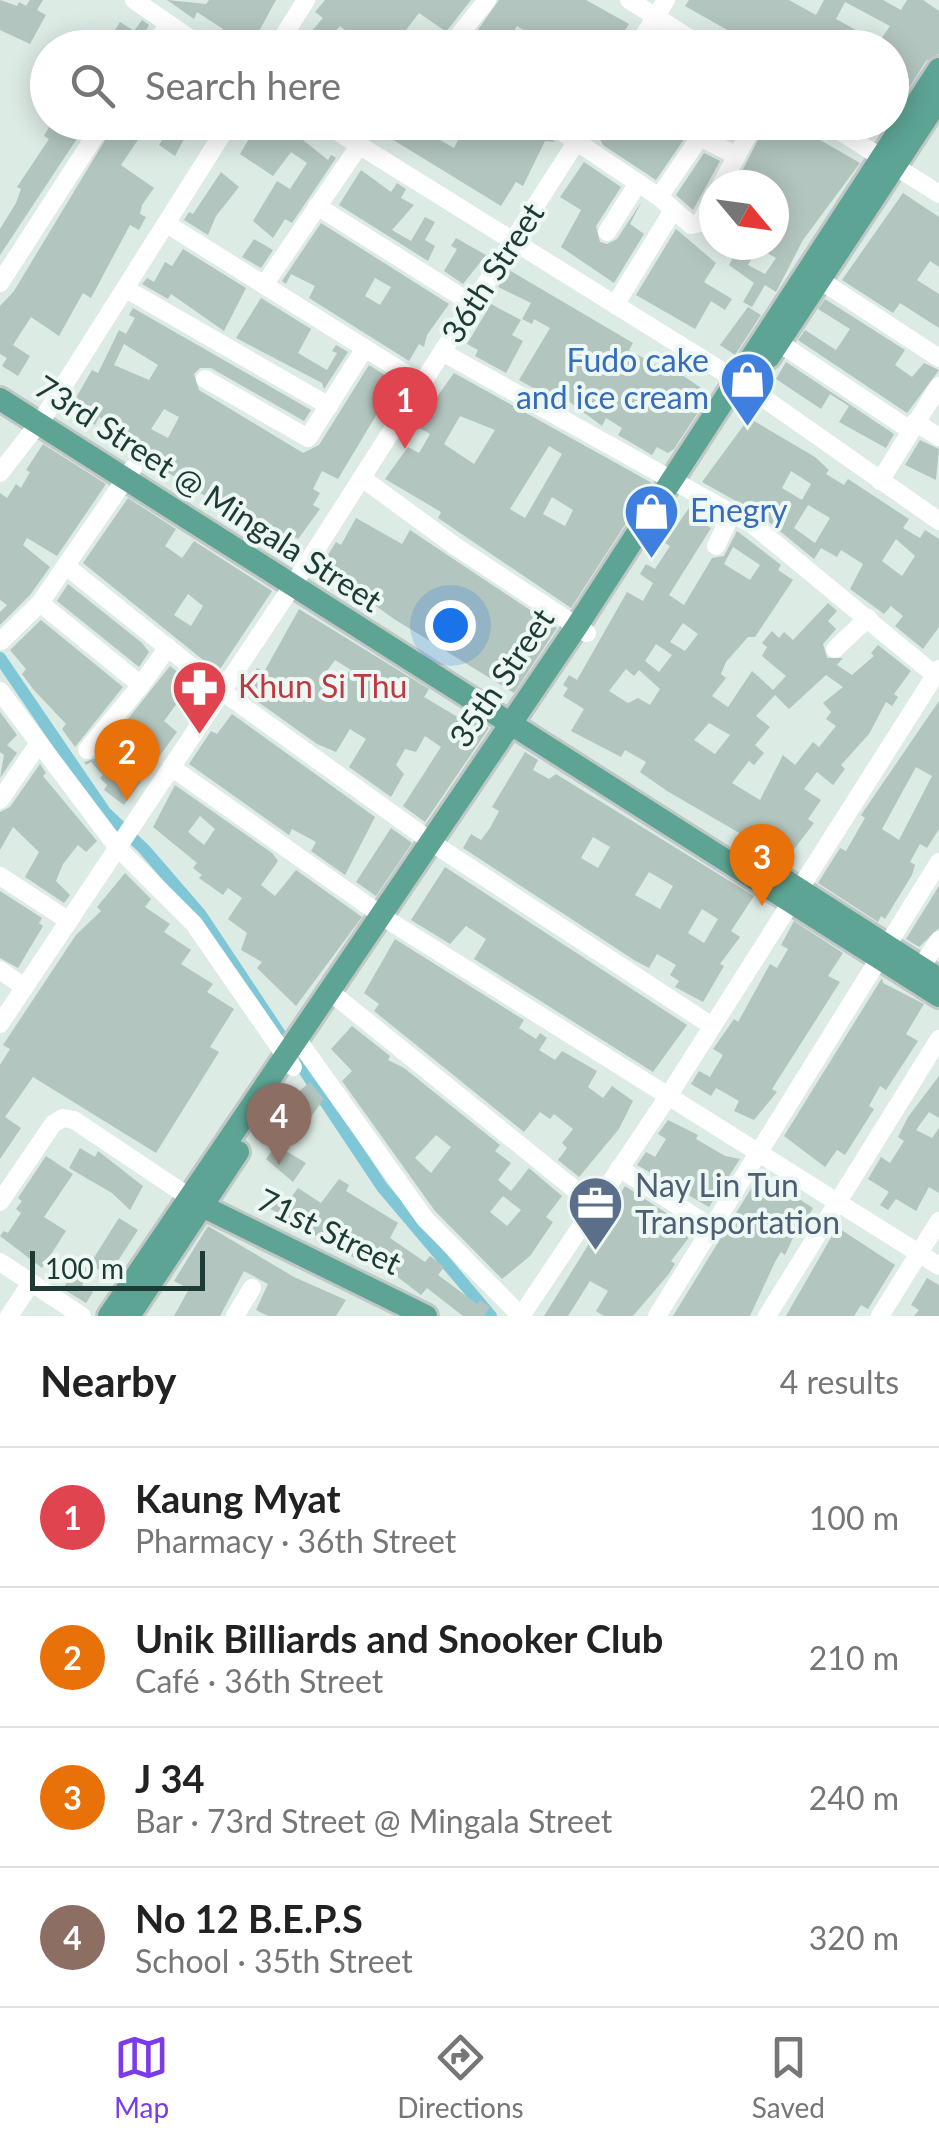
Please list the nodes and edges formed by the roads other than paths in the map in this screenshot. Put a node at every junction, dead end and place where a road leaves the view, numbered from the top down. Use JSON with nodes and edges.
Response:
{"nodes":[{"id":1,"x":134,"y":0,"type":"edge"},
{"id":2,"x":306,"y":0,"type":"edge"},
{"id":3,"x":487,"y":0,"type":"edge"},
{"id":4,"x":630,"y":0,"type":"edge"},
{"id":5,"x":660,"y":8,"type":"edge"},
{"id":6,"x":168,"y":24,"type":"junction"},
{"id":7,"x":164,"y":30,"type":"edge"},
{"id":8,"x":177,"y":30,"type":"edge"},
{"id":9,"x":287,"y":30,"type":"edge"},
{"id":10,"x":463,"y":30,"type":"edge"},
{"id":11,"x":647,"y":30,"type":"edge"},
{"id":12,"x":685,"y":30,"type":"edge"},
{"id":13,"x":939,"y":70,"type":"edge"},
{"id":14,"x":939,"y":99,"type":"edge"},
{"id":15,"x":909,"y":124,"type":"edge"},
{"id":16,"x":909,"y":136,"type":"edge"},
{"id":17,"x":92,"y":140,"type":"edge"},
{"id":18,"x":219,"y":140,"type":"edge"},
{"id":19,"x":350,"y":140,"type":"edge"},
{"id":20,"x":698,"y":140,"type":"edge"},
{"id":21,"x":706,"y":140,"type":"edge"},
{"id":22,"x":745,"y":140,"type":"edge"},
{"id":23,"x":854,"y":140,"type":"edge"},
{"id":24,"x":900,"y":140,"type":"edge"},
{"id":25,"x":906,"y":140,"type":"edge"},
{"id":26,"x":577,"y":141,"type":"joint"},
{"id":27,"x":360,"y":146,"type":"junction"},
{"id":28,"x":737,"y":156,"type":"junction"},
{"id":29,"x":888,"y":162,"type":"junction"},
{"id":30,"x":729,"y":170,"type":"edge"},
{"id":31,"x":638,"y":183,"type":"junction"},
{"id":32,"x":939,"y":194,"type":"edge"},
{"id":33,"x":666,"y":204,"type":"junction"},
{"id":34,"x":317,"y":206,"type":"junction"},
{"id":35,"x":699,"y":222,"type":"edge"},
{"id":36,"x":167,"y":224,"type":"junction"},
{"id":37,"x":607,"y":232,"type":"dead end"},
{"id":38,"x":513,"y":242,"type":"junction"},
{"id":39,"x":831,"y":247,"type":"junction"},
{"id":40,"x":820,"y":280,"type":"junction"},
{"id":41,"x":0,"y":282,"type":"edge"},
{"id":42,"x":264,"y":285,"type":"junction"},
{"id":43,"x":126,"y":289,"type":"junction"},
{"id":44,"x":474,"y":305,"type":"junction"},
{"id":45,"x":615,"y":305,"type":"junction"},
{"id":46,"x":778,"y":342,"type":"junction"},
{"id":47,"x":365,"y":348,"type":"junction"},
{"id":48,"x":442,"y":352,"type":"junction"},
{"id":49,"x":939,"y":358,"type":"edge"},
{"id":50,"x":205,"y":378,"type":"dead end"},
{"id":51,"x":422,"y":384,"type":"junction"},
{"id":52,"x":0,"y":385,"type":"edge"},
{"id":53,"x":743,"y":385,"type":"junction"},
{"id":54,"x":939,"y":386,"type":"edge"},
{"id":55,"x":0,"y":399,"type":"edge"},
{"id":56,"x":329,"y":406,"type":"junction"},
{"id":57,"x":40,"y":418,"type":"junction"},
{"id":58,"x":912,"y":426,"type":"junction"},
{"id":59,"x":939,"y":437,"type":"edge"},
{"id":60,"x":0,"y":472,"type":"edge"},
{"id":61,"x":130,"y":474,"type":"junction"},
{"id":62,"x":362,"y":478,"type":"junction"},
{"id":63,"x":880,"y":481,"type":"junction"},
{"id":64,"x":678,"y":483,"type":"junction"},
{"id":65,"x":732,"y":513,"type":"junction"},
{"id":66,"x":939,"y":521,"type":"edge"},
{"id":67,"x":716,"y":546,"type":"dead end"},
{"id":68,"x":66,"y":566,"type":"junction"},
{"id":69,"x":296,"y":581,"type":"junction"},
{"id":70,"x":40,"y":603,"type":"junction"},
{"id":71,"x":868,"y":618,"type":"junction"},
{"id":72,"x":582,"y":629,"type":"junction"},
{"id":73,"x":0,"y":641,"type":"edge"},
{"id":74,"x":168,"y":647,"type":"junction"},
{"id":75,"x":835,"y":649,"type":"dead end"},
{"id":76,"x":937,"y":672,"type":"edge"},
{"id":77,"x":141,"y":686,"type":"junction"},
{"id":78,"x":0,"y":691,"type":"edge"},
{"id":79,"x":223,"y":692,"type":"junction"},
{"id":80,"x":519,"y":724,"type":"junction"},
{"id":81,"x":39,"y":743,"type":"junction"},
{"id":82,"x":87,"y":750,"type":"dead end"},
{"id":83,"x":171,"y":768,"type":"junction"},
{"id":84,"x":0,"y":800,"type":"edge"},
{"id":85,"x":122,"y":843,"type":"junction"},
{"id":86,"x":435,"y":845,"type":"junction"},
{"id":87,"x":939,"y":862,"type":"edge"},
{"id":88,"x":0,"y":876,"type":"edge"},
{"id":89,"x":794,"y":896,"type":"junction"},
{"id":90,"x":386,"y":919,"type":"junction"},
{"id":91,"x":68,"y":922,"type":"junction"},
{"id":92,"x":939,"y":940,"type":"edge"},
{"id":93,"x":881,"y":951,"type":"junction"},
{"id":94,"x":0,"y":970,"type":"edge"},
{"id":95,"x":930,"y":973,"type":"edge"},
{"id":96,"x":24,"y":988,"type":"junction"},
{"id":97,"x":939,"y":996,"type":"edge"},
{"id":98,"x":339,"y":999,"type":"junction"},
{"id":99,"x":0,"y":1024,"type":"edge"},
{"id":100,"x":712,"y":1026,"type":"junction"},
{"id":101,"x":939,"y":1039,"type":"edge"},
{"id":102,"x":295,"y":1054,"type":"junction"},
{"id":103,"x":666,"y":1098,"type":"junction"},
{"id":104,"x":754,"y":1154,"type":"junction"},
{"id":105,"x":620,"y":1168,"type":"junction"},
{"id":106,"x":0,"y":1202,"type":"edge"},
{"id":107,"x":195,"y":1202,"type":"junction"},
{"id":108,"x":836,"y":1204,"type":"junction"},
{"id":109,"x":594,"y":1205,"type":"junction"},
{"id":110,"x":939,"y":1221,"type":"edge"},
{"id":111,"x":711,"y":1227,"type":"junction"},
{"id":112,"x":918,"y":1254,"type":"junction"},
{"id":113,"x":0,"y":1262,"type":"edge"},
{"id":114,"x":939,"y":1266,"type":"edge"},
{"id":115,"x":32,"y":1283,"type":"junction"},
{"id":116,"x":252,"y":1288,"type":"dead end"},
{"id":117,"x":9,"y":1316,"type":"edge"},
{"id":118,"x":82,"y":1316,"type":"edge"},
{"id":119,"x":109,"y":1316,"type":"edge"},
{"id":120,"x":129,"y":1316,"type":"edge"},
{"id":121,"x":235,"y":1316,"type":"edge"},
{"id":122,"x":426,"y":1316,"type":"edge"},
{"id":123,"x":521,"y":1316,"type":"edge"},
{"id":124,"x":656,"y":1316,"type":"edge"},
{"id":125,"x":766,"y":1316,"type":"edge"},
{"id":126,"x":880,"y":1316,"type":"edge"}],
"edges":[{"from":1,"to":6,"type":"street"},
{"from":2,"to":9,"type":"street"},
{"from":3,"to":10,"type":"street"},
{"from":4,"to":5,"type":"street"},
{"from":5,"to":11,"type":"street"},
{"from":5,"to":12,"type":"street"},
{"from":6,"to":7,"type":"street"},
{"from":6,"to":8,"type":"street"},
{"from":13,"to":15,"type":"main road","name":"35th Street"},
{"from":14,"to":16,"type":"main road","name":"35th Street"},
{"from":17,"to":41,"type":"street"},
{"from":18,"to":36,"type":"street"},
{"from":19,"to":27,"type":"street"},
{"from":20,"to":33,"type":"street"},
{"from":21,"to":28,"type":"street"},
{"from":22,"to":28,"type":"street"},
{"from":23,"to":29,"type":"street"},
{"from":24,"to":29,"type":"main road","name":"35th Street"},
{"from":25,"to":29,"type":"main road","name":"35th Street"},
{"from":26,"to":31,"type":"street"},
{"from":26,"to":38,"type":"street","name":"36th Street"},
{"from":27,"to":34,"type":"street"},
{"from":27,"to":38,"type":"street"},
{"from":28,"to":30,"type":"street"},
{"from":29,"to":32,"type":"street"},
{"from":29,"to":39,"type":"main road","name":"35th Street"},
{"from":31,"to":33,"type":"street"},
{"from":31,"to":37,"type":"street"},
{"from":33,"to":35,"type":"street"},
{"from":33,"to":45,"type":"street"},
{"from":34,"to":42,"type":"street"},
{"from":34,"to":44,"type":"street"},
{"from":36,"to":42,"type":"street"},
{"from":36,"to":43,"type":"street"},
{"from":38,"to":44,"type":"street","name":"36th Street"},
{"from":38,"to":45,"type":"street"},
{"from":39,"to":40,"type":"main road","name":"35th Street"},
{"from":39,"to":53,"type":"main road","name":"35th Street"},
{"from":40,"to":46,"type":"main road","name":"35th Street"},
{"from":40,"to":49,"type":"street"},
{"from":42,"to":47,"type":"street"},
{"from":43,"to":56,"type":"street"},
{"from":43,"to":57,"type":"street"},
{"from":44,"to":48,"type":"street","name":"36th Street"},
{"from":45,"to":53,"type":"street"},
{"from":46,"to":53,"type":"main road","name":"35th Street"},
{"from":46,"to":58,"type":"street"},
{"from":47,"to":51,"type":"street"},
{"from":47,"to":56,"type":"street"},
{"from":48,"to":51,"type":"street","name":"36th Street"},
{"from":48,"to":64,"type":"street"},
{"from":50,"to":56,"type":"street"},
{"from":51,"to":62,"type":"street","name":"36th Street"},
{"from":52,"to":57,"type":"main road","name":"73rd Street @ Mingala Street"},
{"from":53,"to":63,"type":"street"},
{"from":53,"to":64,"type":"main road","name":"35th Street"},
{"from":54,"to":58,"type":"street"},
{"from":55,"to":57,"type":"main road","name":"73rd Street @ Mingala Street"},
{"from":57,"to":60,"type":"street"},
{"from":57,"to":61,"type":"main road","name":"73rd Street @ Mingala Street"},
{"from":58,"to":59,"type":"street"},
{"from":58,"to":63,"type":"street"},
{"from":61,"to":68,"type":"street"},
{"from":61,"to":69,"type":"main road","name":"73rd Street @ Mingala Street"},
{"from":62,"to":69,"type":"street","name":"36th Street"},
{"from":62,"to":72,"type":"street"},
{"from":63,"to":66,"type":"street"},
{"from":64,"to":65,"type":"street"},
{"from":64,"to":72,"type":"main road","name":"35th Street"},
{"from":65,"to":67,"type":"street"},
{"from":65,"to":71,"type":"street"},
{"from":68,"to":70,"type":"street"},
{"from":68,"to":74,"type":"street"},
{"from":69,"to":79,"type":"street","name":"36th Street"},
{"from":69,"to":80,"type":"main road","name":"73rd Street @ Mingala Street"},
{"from":70,"to":73,"type":"street"},
{"from":70,"to":77,"type":"street"},
{"from":71,"to":75,"type":"street"},
{"from":71,"to":76,"type":"street"},
{"from":72,"to":80,"type":"main road","name":"35th Street"},
{"from":74,"to":77,"type":"street"},
{"from":74,"to":79,"type":"street"},
{"from":76,"to":89,"type":"street"},
{"from":77,"to":82,"type":"street"},
{"from":78,"to":81,"type":"street"},
{"from":79,"to":83,"type":"street","name":"36th Street"},
{"from":79,"to":86,"type":"street"},
{"from":80,"to":86,"type":"main road","name":"35th Street"},
{"from":80,"to":89,"type":"main road","name":"73rd Street @ Mingala Street"},
{"from":81,"to":84,"type":"street"},
{"from":81,"to":85,"type":"street"},
{"from":83,"to":85,"type":"street","name":"36th Street"},
{"from":83,"to":90,"type":"street"},
{"from":85,"to":91,"type":"street","name":"36th Street"},
{"from":85,"to":102,"type":"street"},
{"from":86,"to":90,"type":"main road","name":"35th Street"},
{"from":86,"to":100,"type":"street"},
{"from":87,"to":93,"type":"street"},
{"from":88,"to":91,"type":"street"},
{"from":89,"to":93,"type":"main road","name":"73rd Street @ Mingala Street"},
{"from":89,"to":100,"type":"street"},
{"from":90,"to":98,"type":"main road","name":"35th Street"},
{"from":90,"to":102,"type":"main road","name":"35th Street"},
{"from":90,"to":103,"type":"street"},
{"from":91,"to":96,"type":"street","name":"36th Street"},
{"from":92,"to":95,"type":"street"},
{"from":93,"to":95,"type":"main road","name":"73rd Street @ Mingala Street"},
{"from":93,"to":97,"type":"main road","name":"73rd Street @ Mingala Street"},
{"from":93,"to":104,"type":"street"},
{"from":94,"to":96,"type":"street"},
{"from":96,"to":99,"type":"street","name":"36th Street"},
{"from":98,"to":102,"type":"main road","name":"35th Street"},
{"from":98,"to":109,"type":"street"},
{"from":100,"to":103,"type":"street"},
{"from":101,"to":108,"type":"street"},
{"from":102,"to":107,"type":"main road","name":"35th Street"},
{"from":102,"to":123,"type":"street"},
{"from":103,"to":104,"type":"street"},
{"from":103,"to":105,"type":"street"},
{"from":104,"to":108,"type":"street"},
{"from":104,"to":111,"type":"street"},
{"from":105,"to":109,"type":"street"},
{"from":105,"to":111,"type":"street"},
{"from":106,"to":107,"type":"street"},
{"from":107,"to":119,"type":"main road","name":"35th Street"},
{"from":107,"to":120,"type":"main road","name":"35th Street"},
{"from":107,"to":122,"type":"main road","name":"71st Street"},
{"from":108,"to":112,"type":"street"},
{"from":108,"to":125,"type":"street"},
{"from":109,"to":123,"type":"street"},
{"from":110,"to":112,"type":"street"},
{"from":111,"to":124,"type":"street"},
{"from":112,"to":114,"type":"street"},
{"from":112,"to":126,"type":"street"},
{"from":113,"to":115,"type":"street"},
{"from":115,"to":117,"type":"street"},
{"from":115,"to":118,"type":"street"},
{"from":116,"to":121,"type":"street"}]}
